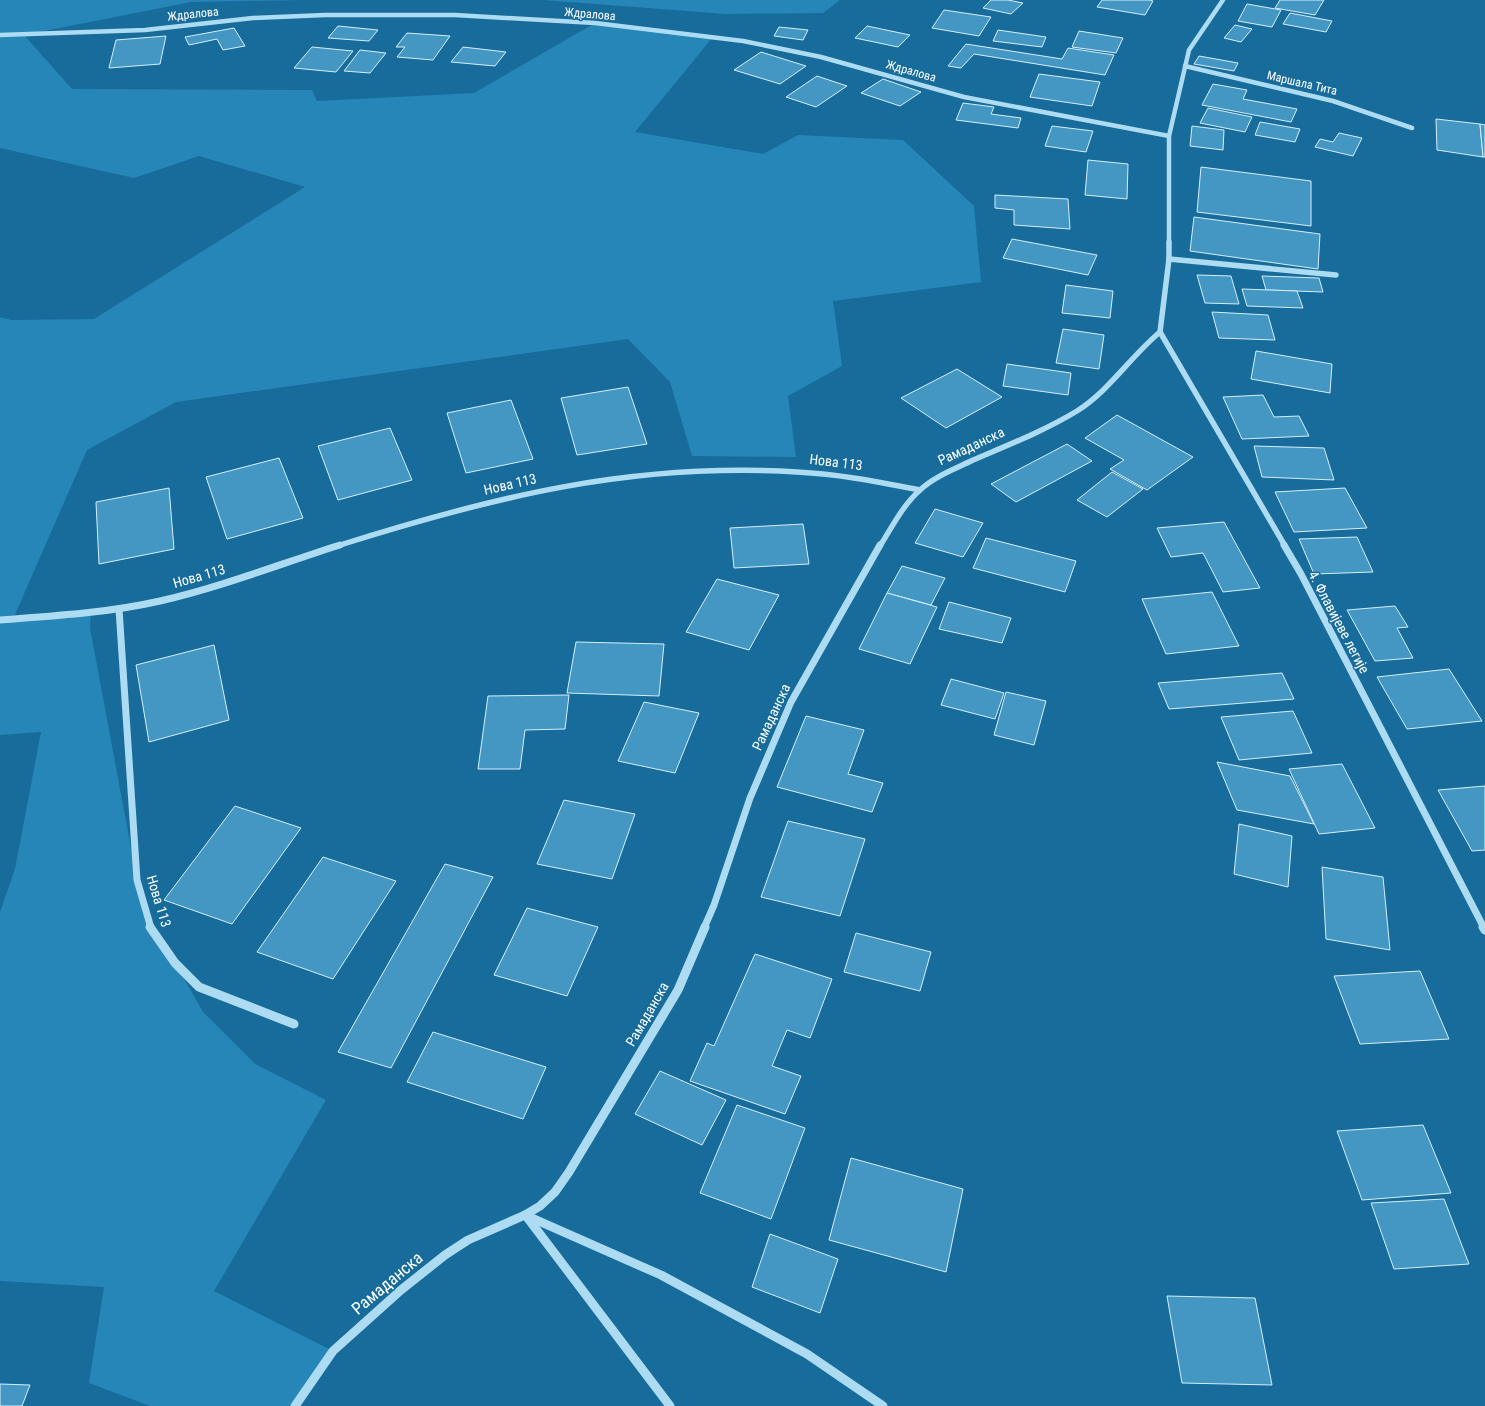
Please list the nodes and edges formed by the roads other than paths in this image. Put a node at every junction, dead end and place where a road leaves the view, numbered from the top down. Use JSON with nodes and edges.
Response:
{"nodes":[{"id":1,"x":1223,"y":0,"type":"edge"},
{"id":2,"x":0,"y":35,"type":"edge"},
{"id":3,"x":1185,"y":66,"type":"junction"},
{"id":4,"x":1412,"y":128,"type":"dead end"},
{"id":5,"x":1168,"y":136,"type":"junction"},
{"id":6,"x":1168,"y":260,"type":"junction"},
{"id":7,"x":1336,"y":275,"type":"dead end"},
{"id":8,"x":1160,"y":332,"type":"junction"},
{"id":9,"x":920,"y":490,"type":"junction"},
{"id":10,"x":119,"y":609,"type":"junction"},
{"id":11,"x":0,"y":620,"type":"edge"},
{"id":12,"x":1485,"y":930,"type":"edge"},
{"id":13,"x":294,"y":1024,"type":"dead end"},
{"id":14,"x":525,"y":1215,"type":"junction"},
{"id":15,"x":295,"y":1406,"type":"edge"},
{"id":16,"x":670,"y":1406,"type":"edge"},
{"id":17,"x":883,"y":1406,"type":"edge"}],
"edges":[{"from":1,"to":3,"type":"street"},
{"from":2,"to":5,"type":"street","name":"Ждралова"},
{"from":3,"to":4,"type":"street","name":"Маршала Тита"},
{"from":3,"to":5,"type":"street"},
{"from":5,"to":6,"type":"street"},
{"from":6,"to":7,"type":"street"},
{"from":6,"to":8,"type":"street"},
{"from":8,"to":9,"type":"street","name":"Рамаданска"},
{"from":8,"to":12,"type":"street","name":"4. Флавијеве легије"},
{"from":9,"to":10,"type":"street","name":"Нова 113"},
{"from":9,"to":14,"type":"street","name":"Рамаданска"},
{"from":10,"to":11,"type":"street","name":"Нова 113"},
{"from":10,"to":13,"type":"street","name":"Нова 113"},
{"from":14,"to":15,"type":"street","name":"Рамаданска"},
{"from":14,"to":16,"type":"street"},
{"from":14,"to":17,"type":"street"}]}
